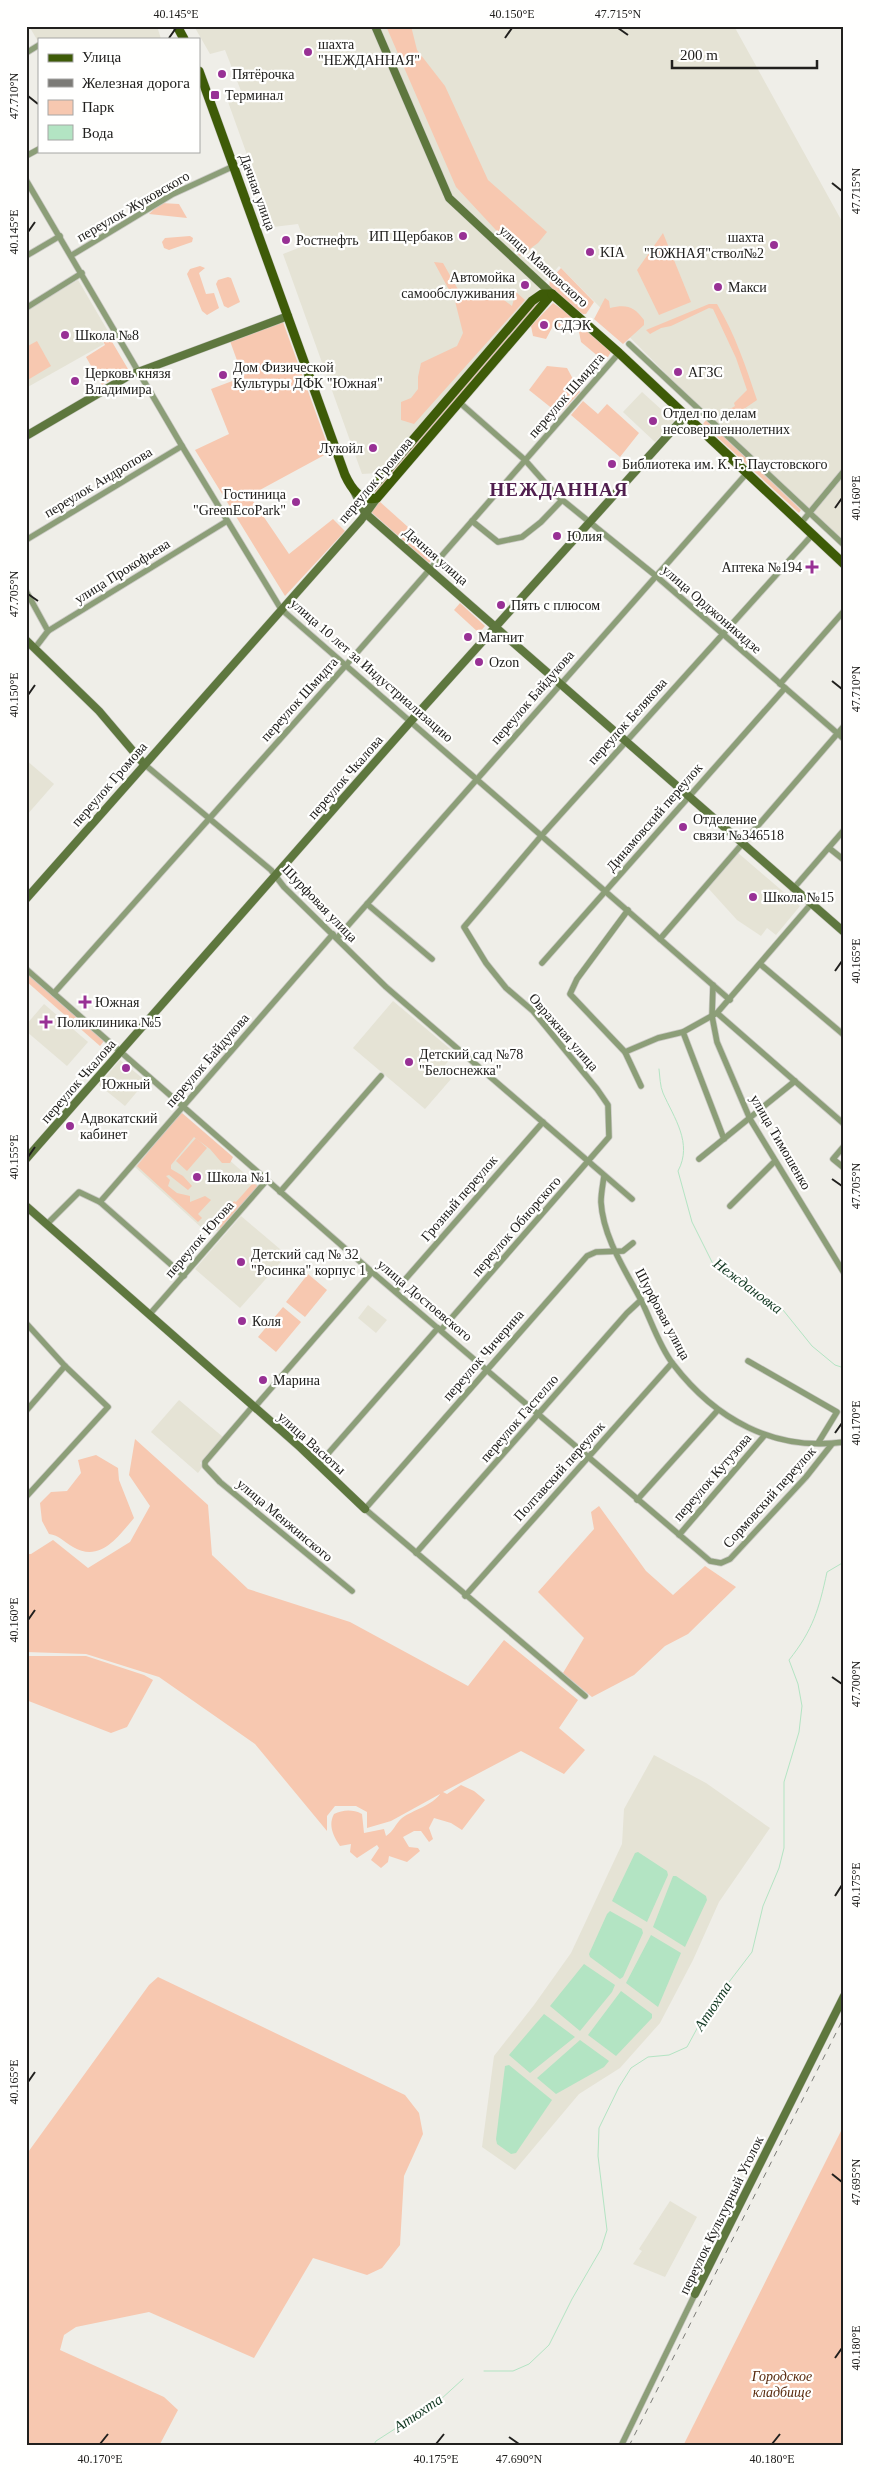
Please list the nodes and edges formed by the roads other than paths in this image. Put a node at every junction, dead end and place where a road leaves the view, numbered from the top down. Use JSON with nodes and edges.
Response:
{"nodes":[{"id":1,"x":177,"y":26,"type":"edge"},
{"id":2,"x":182,"y":26,"type":"edge"},
{"id":3,"x":375,"y":26,"type":"edge"},
{"id":4,"x":183,"y":38,"type":"edge"},
{"id":5,"x":188,"y":38,"type":"edge"},
{"id":6,"x":38,"y":46,"type":"edge"},
{"id":7,"x":26,"y":53,"type":"edge"},
{"id":8,"x":200,"y":64,"type":"edge"},
{"id":9,"x":200,"y":73,"type":"edge"},
{"id":10,"x":208,"y":89,"type":"junction"},
{"id":11,"x":38,"y":150,"type":"edge"},
{"id":12,"x":26,"y":156,"type":"edge"},
{"id":13,"x":236,"y":166,"type":"junction"},
{"id":14,"x":26,"y":180,"type":"edge"},
{"id":15,"x":60,"y":236,"type":"junction"},
{"id":16,"x":72,"y":255,"type":"junction"},
{"id":17,"x":26,"y":256,"type":"edge"},
{"id":18,"x":82,"y":273,"type":"junction"},
{"id":19,"x":552,"y":294,"type":"junction"},
{"id":20,"x":26,"y":308,"type":"edge"},
{"id":21,"x":290,"y":316,"type":"junction"},
{"id":22,"x":629,"y":344,"type":"dead end"},
{"id":23,"x":619,"y":353,"type":"junction"},
{"id":24,"x":139,"y":371,"type":"junction"},
{"id":25,"x":459,"y":402,"type":"junction"},
{"id":26,"x":686,"y":415,"type":"junction"},
{"id":27,"x":26,"y":436,"type":"edge"},
{"id":28,"x":182,"y":446,"type":"junction"},
{"id":29,"x":526,"y":460,"type":"junction"},
{"id":30,"x":844,"y":471,"type":"edge"},
{"id":31,"x":747,"y":473,"type":"junction"},
{"id":32,"x":353,"y":487,"type":"junction"},
{"id":33,"x":368,"y":495,"type":"junction"},
{"id":34,"x":376,"y":498,"type":"junction"},
{"id":35,"x":562,"y":500,"type":"junction"},
{"id":36,"x":365,"y":513,"type":"junction"},
{"id":37,"x":810,"y":513,"type":"junction"},
{"id":38,"x":227,"y":521,"type":"junction"},
{"id":39,"x":472,"y":521,"type":"junction"},
{"id":40,"x":590,"y":522,"type":"junction"},
{"id":41,"x":801,"y":523,"type":"junction"},
{"id":42,"x":813,"y":534,"type":"junction"},
{"id":43,"x":26,"y":540,"type":"edge"},
{"id":44,"x":844,"y":545,"type":"edge"},
{"id":45,"x":844,"y":564,"type":"edge"},
{"id":46,"x":430,"y":569,"type":"junction"},
{"id":47,"x":656,"y":576,"type":"junction"},
{"id":48,"x":26,"y":591,"type":"edge"},
{"id":49,"x":281,"y":609,"type":"junction"},
{"id":50,"x":844,"y":611,"type":"edge"},
{"id":51,"x":496,"y":626,"type":"junction"},
{"id":52,"x":48,"y":631,"type":"junction"},
{"id":53,"x":722,"y":633,"type":"junction"},
{"id":54,"x":26,"y":640,"type":"edge"},
{"id":55,"x":35,"y":648,"type":"junction"},
{"id":56,"x":347,"y":664,"type":"junction"},
{"id":57,"x":560,"y":684,"type":"junction"},
{"id":58,"x":783,"y":686,"type":"junction"},
{"id":59,"x":411,"y":720,"type":"junction"},
{"id":60,"x":844,"y":726,"type":"edge"},
{"id":61,"x":838,"y":733,"type":"junction"},
{"id":62,"x":844,"y":738,"type":"edge"},
{"id":63,"x":625,"y":742,"type":"junction"},
{"id":64,"x":144,"y":764,"type":"junction"},
{"id":65,"x":477,"y":778,"type":"junction"},
{"id":66,"x":688,"y":797,"type":"junction"},
{"id":67,"x":210,"y":817,"type":"junction"},
{"id":68,"x":844,"y":830,"type":"edge"},
{"id":69,"x":542,"y":835,"type":"junction"},
{"id":70,"x":741,"y":844,"type":"junction"},
{"id":71,"x":828,"y":848,"type":"junction"},
{"id":72,"x":844,"y":860,"type":"edge"},
{"id":73,"x":275,"y":876,"type":"junction"},
{"id":74,"x":793,"y":889,"type":"junction"},
{"id":75,"x":606,"y":891,"type":"junction"},
{"id":76,"x":26,"y":898,"type":"edge"},
{"id":77,"x":366,"y":904,"type":"junction"},
{"id":78,"x":811,"y":904,"type":"junction"},
{"id":79,"x":628,"y":910,"type":"junction"},
{"id":80,"x":464,"y":926,"type":"joint"},
{"id":81,"x":844,"y":932,"type":"edge"},
{"id":82,"x":335,"y":936,"type":"junction"},
{"id":83,"x":660,"y":939,"type":"junction"},
{"id":84,"x":432,"y":960,"type":"dead end"},
{"id":85,"x":542,"y":964,"type":"dead end"},
{"id":86,"x":760,"y":964,"type":"junction"},
{"id":87,"x":26,"y":969,"type":"edge"},
{"id":88,"x":713,"y":985,"type":"junction"},
{"id":89,"x":54,"y":993,"type":"junction"},
{"id":90,"x":730,"y":1000,"type":"junction"},
{"id":91,"x":714,"y":1014,"type":"junction"},
{"id":92,"x":683,"y":1032,"type":"junction"},
{"id":93,"x":844,"y":1036,"type":"edge"},
{"id":94,"x":121,"y":1051,"type":"junction"},
{"id":95,"x":624,"y":1052,"type":"junction"},
{"id":96,"x":381,"y":1076,"type":"dead end"},
{"id":97,"x":795,"y":1081,"type":"junction"},
{"id":98,"x":641,"y":1086,"type":"dead end"},
{"id":99,"x":183,"y":1106,"type":"junction"},
{"id":100,"x":750,"y":1119,"type":"junction"},
{"id":101,"x":543,"y":1122,"type":"junction"},
{"id":102,"x":844,"y":1124,"type":"edge"},
{"id":103,"x":609,"y":1137,"type":"joint"},
{"id":104,"x":724,"y":1139,"type":"junction"},
{"id":105,"x":844,"y":1146,"type":"edge"},
{"id":106,"x":26,"y":1158,"type":"edge"},
{"id":107,"x":699,"y":1159,"type":"dead end"},
{"id":108,"x":776,"y":1161,"type":"junction"},
{"id":109,"x":589,"y":1162,"type":"junction"},
{"id":110,"x":844,"y":1168,"type":"edge"},
{"id":111,"x":604,"y":1176,"type":"junction"},
{"id":112,"x":267,"y":1180,"type":"junction"},
{"id":113,"x":280,"y":1192,"type":"junction"},
{"id":114,"x":632,"y":1199,"type":"dead end"},
{"id":115,"x":100,"y":1202,"type":"junction"},
{"id":116,"x":26,"y":1206,"type":"edge"},
{"id":117,"x":730,"y":1206,"type":"dead end"},
{"id":118,"x":47,"y":1224,"type":"junction"},
{"id":119,"x":633,"y":1243,"type":"dead end"},
{"id":120,"x":616,"y":1253,"type":"junction"},
{"id":121,"x":372,"y":1272,"type":"junction"},
{"id":122,"x":844,"y":1273,"type":"edge"},
{"id":123,"x":184,"y":1276,"type":"junction"},
{"id":124,"x":395,"y":1291,"type":"junction"},
{"id":125,"x":641,"y":1300,"type":"junction"},
{"id":126,"x":149,"y":1315,"type":"junction"},
{"id":127,"x":27,"y":1324,"type":"edge"},
{"id":128,"x":440,"y":1329,"type":"junction"},
{"id":129,"x":748,"y":1361,"type":"dead end"},
{"id":130,"x":672,"y":1363,"type":"junction"},
{"id":131,"x":65,"y":1366,"type":"junction"},
{"id":132,"x":488,"y":1370,"type":"junction"},
{"id":133,"x":254,"y":1407,"type":"junction"},
{"id":134,"x":718,"y":1410,"type":"junction"},
{"id":135,"x":26,"y":1411,"type":"edge"},
{"id":136,"x":539,"y":1414,"type":"junction"},
{"id":137,"x":764,"y":1436,"type":"junction"},
{"id":138,"x":844,"y":1442,"type":"edge"},
{"id":139,"x":818,"y":1443,"type":"junction"},
{"id":140,"x":832,"y":1444,"type":"junction"},
{"id":141,"x":589,"y":1457,"type":"junction"},
{"id":142,"x":318,"y":1465,"type":"junction"},
{"id":143,"x":26,"y":1498,"type":"edge"},
{"id":144,"x":637,"y":1500,"type":"junction"},
{"id":145,"x":366,"y":1509,"type":"junction"},
{"id":146,"x":679,"y":1535,"type":"junction"},
{"id":147,"x":416,"y":1553,"type":"junction"},
{"id":148,"x":721,"y":1563,"type":"joint"},
{"id":149,"x":352,"y":1591,"type":"dead end"},
{"id":150,"x":465,"y":1596,"type":"junction"},
{"id":151,"x":584,"y":1696,"type":"dead end"},
{"id":152,"x":844,"y":1996,"type":"edge"},
{"id":153,"x":695,"y":2294,"type":"joint"},
{"id":154,"x":620,"y":2446,"type":"edge"}],
"edges":[{"from":1,"to":4,"type":"main road"},
{"from":2,"to":5,"type":"main road"},
{"from":3,"to":19,"type":"street","name":"улица Маяковского"},
{"from":6,"to":7,"type":"street"},
{"from":8,"to":10,"type":"main road","name":"Дачная улица"},
{"from":9,"to":10,"type":"main road","name":"Дачная улица"},
{"from":10,"to":13,"type":"main road","name":"Дачная улица"},
{"from":11,"to":12,"type":"street"},
{"from":13,"to":16,"type":"street","name":"переулок Жуковского"},
{"from":13,"to":21,"type":"main road","name":"Дачная улица"},
{"from":14,"to":15,"type":"street","name":"улица 10 лет за Индустриализацию"},
{"from":15,"to":16,"type":"street","name":"улица 10 лет за Индустриализацию"},
{"from":15,"to":17,"type":"street"},
{"from":16,"to":18,"type":"street","name":"улица 10 лет за Индустриализацию"},
{"from":18,"to":20,"type":"street"},
{"from":18,"to":24,"type":"street","name":"улица 10 лет за Индустриализацию"},
{"from":19,"to":23,"type":"main road","name":"улица Маяковского"},
{"from":19,"to":25,"type":"main road","name":"переулок Громова"},
{"from":19,"to":33,"type":"main road","name":"переулок Громова"},
{"from":21,"to":24,"type":"street"},
{"from":21,"to":32,"type":"main road","name":"Дачная улица"},
{"from":22,"to":37,"type":"street"},
{"from":23,"to":26,"type":"main road","name":"улица Маяковского"},
{"from":23,"to":29,"type":"street","name":"переулок Шмидта"},
{"from":24,"to":27,"type":"street"},
{"from":24,"to":28,"type":"street","name":"улица 10 лет за Индустриализацию"},
{"from":25,"to":29,"type":"street","name":"улица Орджоникидзе"},
{"from":25,"to":34,"type":"main road","name":"переулок Громова"},
{"from":26,"to":31,"type":"main road","name":"улица Маяковского"},
{"from":26,"to":40,"type":"street","name":"переулок Чкалова"},
{"from":28,"to":38,"type":"street","name":"улица 10 лет за Индустриализацию"},
{"from":28,"to":43,"type":"street","name":"переулок Андропова"},
{"from":29,"to":35,"type":"street","name":"улица Орджоникидзе"},
{"from":29,"to":39,"type":"street","name":"переулок Шмидта"},
{"from":30,"to":37,"type":"street"},
{"from":31,"to":41,"type":"main road","name":"улица Маяковского"},
{"from":31,"to":47,"type":"street","name":"переулок Байдукова"},
{"from":32,"to":33,"type":"main road","name":"переулок Громова"},
{"from":32,"to":36,"type":"street","name":"Дачная улица"},
{"from":33,"to":34,"type":"main road"},
{"from":33,"to":36,"type":"street"},
{"from":34,"to":36,"type":"street","name":"переулок Громова"},
{"from":35,"to":39,"type":"street"},
{"from":35,"to":40,"type":"street","name":"улица Орджоникидзе"},
{"from":36,"to":46,"type":"street","name":"Дачная улица"},
{"from":36,"to":49,"type":"street","name":"переулок Громова"},
{"from":37,"to":41,"type":"street"},
{"from":37,"to":44,"type":"street"},
{"from":38,"to":49,"type":"street","name":"улица 10 лет за Индустриализацию"},
{"from":38,"to":52,"type":"street","name":"улица Прокофьева"},
{"from":39,"to":46,"type":"street","name":"переулок Шмидта"},
{"from":40,"to":47,"type":"street","name":"улица Орджоникидзе"},
{"from":40,"to":51,"type":"street","name":"переулок Чкалова"},
{"from":41,"to":42,"type":"main road","name":"улица Маяковского"},
{"from":42,"to":45,"type":"main road","name":"улица Маяковского"},
{"from":42,"to":53,"type":"street","name":"переулок Белякова"},
{"from":46,"to":51,"type":"street","name":"Дачная улица"},
{"from":46,"to":56,"type":"street","name":"переулок Шмидта"},
{"from":47,"to":53,"type":"street","name":"улица Орджоникидзе"},
{"from":47,"to":57,"type":"street","name":"переулок Байдукова"},
{"from":48,"to":52,"type":"street"},
{"from":49,"to":56,"type":"street","name":"улица 10 лет за Индустриализацию"},
{"from":49,"to":64,"type":"street","name":"переулок Громова"},
{"from":50,"to":58,"type":"street","name":"Динамовский переулок"},
{"from":51,"to":57,"type":"street","name":"Дачная улица"},
{"from":51,"to":59,"type":"street","name":"переулок Чкалова"},
{"from":52,"to":55,"type":"street","name":"улица Прокофьева"},
{"from":53,"to":58,"type":"street","name":"улица Орджоникидзе"},
{"from":53,"to":63,"type":"street","name":"переулок Белякова"},
{"from":54,"to":55,"type":"street","name":"Шурфовая улица"},
{"from":55,"to":64,"type":"street","name":"Шурфовая улица"},
{"from":56,"to":59,"type":"street","name":"улица 10 лет за Индустриализацию"},
{"from":56,"to":67,"type":"street","name":"переулок Шмидта"},
{"from":57,"to":63,"type":"street","name":"Дачная улица"},
{"from":57,"to":65,"type":"street","name":"переулок Байдукова"},
{"from":58,"to":61,"type":"street","name":"улица Орджоникидзе"},
{"from":58,"to":66,"type":"street","name":"Динамовский переулок"},
{"from":59,"to":65,"type":"street","name":"улица 10 лет за Индустриализацию"},
{"from":59,"to":73,"type":"street","name":"переулок Чкалова"},
{"from":60,"to":61,"type":"street"},
{"from":61,"to":62,"type":"street","name":"улица Орджоникидзе"},
{"from":61,"to":70,"type":"street"},
{"from":63,"to":66,"type":"street","name":"Дачная улица"},
{"from":63,"to":69,"type":"street","name":"переулок Белякова"},
{"from":64,"to":67,"type":"street","name":"Шурфовая улица"},
{"from":64,"to":76,"type":"street","name":"переулок Громова"},
{"from":65,"to":69,"type":"street","name":"улица 10 лет за Индустриализацию"},
{"from":65,"to":77,"type":"street","name":"переулок Байдукова"},
{"from":66,"to":70,"type":"street","name":"Дачная улица"},
{"from":66,"to":75,"type":"street","name":"Динамовский переулок"},
{"from":67,"to":73,"type":"street","name":"Шурфовая улица"},
{"from":67,"to":89,"type":"street","name":"переулок Шмидта"},
{"from":68,"to":71,"type":"street"},
{"from":69,"to":75,"type":"street","name":"улица 10 лет за Индустриализацию"},
{"from":69,"to":80,"type":"street","name":"переулок Белякова"},
{"from":70,"to":74,"type":"street","name":"Дачная улица"},
{"from":70,"to":83,"type":"street"},
{"from":71,"to":72,"type":"street"},
{"from":71,"to":74,"type":"street"},
{"from":73,"to":82,"type":"street","name":"Шурфовая улица"},
{"from":73,"to":94,"type":"street","name":"переулок Чкалова"},
{"from":74,"to":78,"type":"street","name":"Дачная улица"},
{"from":75,"to":79,"type":"street","name":"улица 10 лет за Индустриализацию"},
{"from":75,"to":85,"type":"street","name":"Динамовский переулок"},
{"from":77,"to":82,"type":"street","name":"переулок Байдукова"},
{"from":77,"to":84,"type":"street"},
{"from":78,"to":81,"type":"street","name":"Дачная улица"},
{"from":78,"to":86,"type":"street"},
{"from":79,"to":83,"type":"street","name":"улица 10 лет за Индустриализацию"},
{"from":79,"to":95,"type":"street"},
{"from":80,"to":103,"type":"street","name":"Овражная улица"},
{"from":82,"to":99,"type":"street","name":"переулок Байдукова"},
{"from":82,"to":101,"type":"street","name":"Шурфовая улица"},
{"from":83,"to":88,"type":"street","name":"улица 10 лет за Индустриализацию"},
{"from":86,"to":90,"type":"street"},
{"from":86,"to":93,"type":"street"},
{"from":87,"to":89,"type":"street","name":"улица Достоевского"},
{"from":88,"to":90,"type":"street","name":"улица 10 лет за Индустриализацию"},
{"from":88,"to":91,"type":"street","name":"улица Тимошенко"},
{"from":89,"to":94,"type":"street","name":"улица Достоевского"},
{"from":90,"to":91,"type":"street"},
{"from":91,"to":92,"type":"street"},
{"from":91,"to":97,"type":"street"},
{"from":91,"to":100,"type":"street","name":"улица Тимошенко"},
{"from":92,"to":95,"type":"street"},
{"from":92,"to":104,"type":"street"},
{"from":94,"to":99,"type":"street","name":"улица Достоевского"},
{"from":94,"to":106,"type":"street","name":"переулок Чкалова"},
{"from":95,"to":98,"type":"street"},
{"from":96,"to":113,"type":"street"},
{"from":97,"to":100,"type":"street"},
{"from":97,"to":102,"type":"street"},
{"from":99,"to":112,"type":"street","name":"улица Достоевского"},
{"from":99,"to":115,"type":"street","name":"переулок Байдукова"},
{"from":100,"to":104,"type":"street"},
{"from":100,"to":108,"type":"street","name":"улица Тимошенко"},
{"from":101,"to":109,"type":"street","name":"Шурфовая улица"},
{"from":101,"to":124,"type":"street","name":"Грозный переулок"},
{"from":103,"to":109,"type":"street","name":"переулок Обнорского"},
{"from":104,"to":107,"type":"street"},
{"from":105,"to":110,"type":"street"},
{"from":108,"to":117,"type":"street"},
{"from":108,"to":122,"type":"street","name":"улица Тимошенко"},
{"from":109,"to":111,"type":"street","name":"Шурфовая улица"},
{"from":109,"to":128,"type":"street","name":"переулок Обнорского"},
{"from":111,"to":114,"type":"street","name":"Шурфовая улица"},
{"from":111,"to":120,"type":"street","name":"Шурфовая улица"},
{"from":112,"to":113,"type":"street","name":"улица Достоевского"},
{"from":112,"to":123,"type":"street","name":"переулок Югова"},
{"from":113,"to":121,"type":"street","name":"улица Достоевского"},
{"from":115,"to":118,"type":"street"},
{"from":115,"to":123,"type":"street"},
{"from":116,"to":118,"type":"street","name":"улица Васюты"},
{"from":118,"to":126,"type":"street","name":"улица Васюты"},
{"from":119,"to":120,"type":"street","name":"переулок Чичерина"},
{"from":120,"to":125,"type":"street","name":"Шурфовая улица"},
{"from":120,"to":132,"type":"street","name":"переулок Чичерина"},
{"from":121,"to":124,"type":"street","name":"улица Достоевского"},
{"from":121,"to":133,"type":"street"},
{"from":123,"to":126,"type":"street","name":"переулок Югова"},
{"from":124,"to":128,"type":"street","name":"улица Достоевского"},
{"from":125,"to":130,"type":"street","name":"Шурфовая улица"},
{"from":125,"to":136,"type":"street","name":"переулок Гастелло"},
{"from":126,"to":133,"type":"street","name":"улица Васюты"},
{"from":127,"to":131,"type":"street"},
{"from":128,"to":132,"type":"street","name":"улица Достоевского"},
{"from":128,"to":142,"type":"street","name":"переулок Обнорского"},
{"from":129,"to":139,"type":"street"},
{"from":130,"to":134,"type":"street","name":"Шурфовая улица"},
{"from":130,"to":141,"type":"street","name":"Полтавский переулок"},
{"from":131,"to":135,"type":"street"},
{"from":131,"to":143,"type":"street"},
{"from":132,"to":136,"type":"street","name":"улица Достоевского"},
{"from":132,"to":145,"type":"street","name":"переулок Чичерина"},
{"from":133,"to":142,"type":"street","name":"улица Васюты"},
{"from":133,"to":149,"type":"street","name":"улица Менжинского"},
{"from":134,"to":137,"type":"street","name":"Шурфовая улица"},
{"from":134,"to":144,"type":"street"},
{"from":136,"to":141,"type":"street","name":"улица Достоевского"},
{"from":136,"to":147,"type":"street","name":"переулок Гастелло"},
{"from":137,"to":139,"type":"street","name":"Шурфовая улица"},
{"from":137,"to":146,"type":"street","name":"переулок Кутузова"},
{"from":138,"to":140,"type":"street","name":"Шурфовая улица"},
{"from":139,"to":140,"type":"street","name":"Шурфовая улица"},
{"from":140,"to":148,"type":"street","name":"Сормовский переулок"},
{"from":141,"to":144,"type":"street","name":"улица Достоевского"},
{"from":141,"to":150,"type":"street","name":"Полтавский переулок"},
{"from":142,"to":145,"type":"street","name":"улица Васюты"},
{"from":144,"to":146,"type":"street","name":"улица Достоевского"},
{"from":145,"to":147,"type":"street","name":"улица Васюты"},
{"from":146,"to":148,"type":"street","name":"улица Достоевского"},
{"from":147,"to":150,"type":"street","name":"улица Васюты"},
{"from":150,"to":151,"type":"street","name":"улица Васюты"},
{"from":152,"to":153,"type":"street","name":"переулок Культурный Уголок"},
{"from":153,"to":154,"type":"street","name":"переулок Культурный Уголок"}]}
